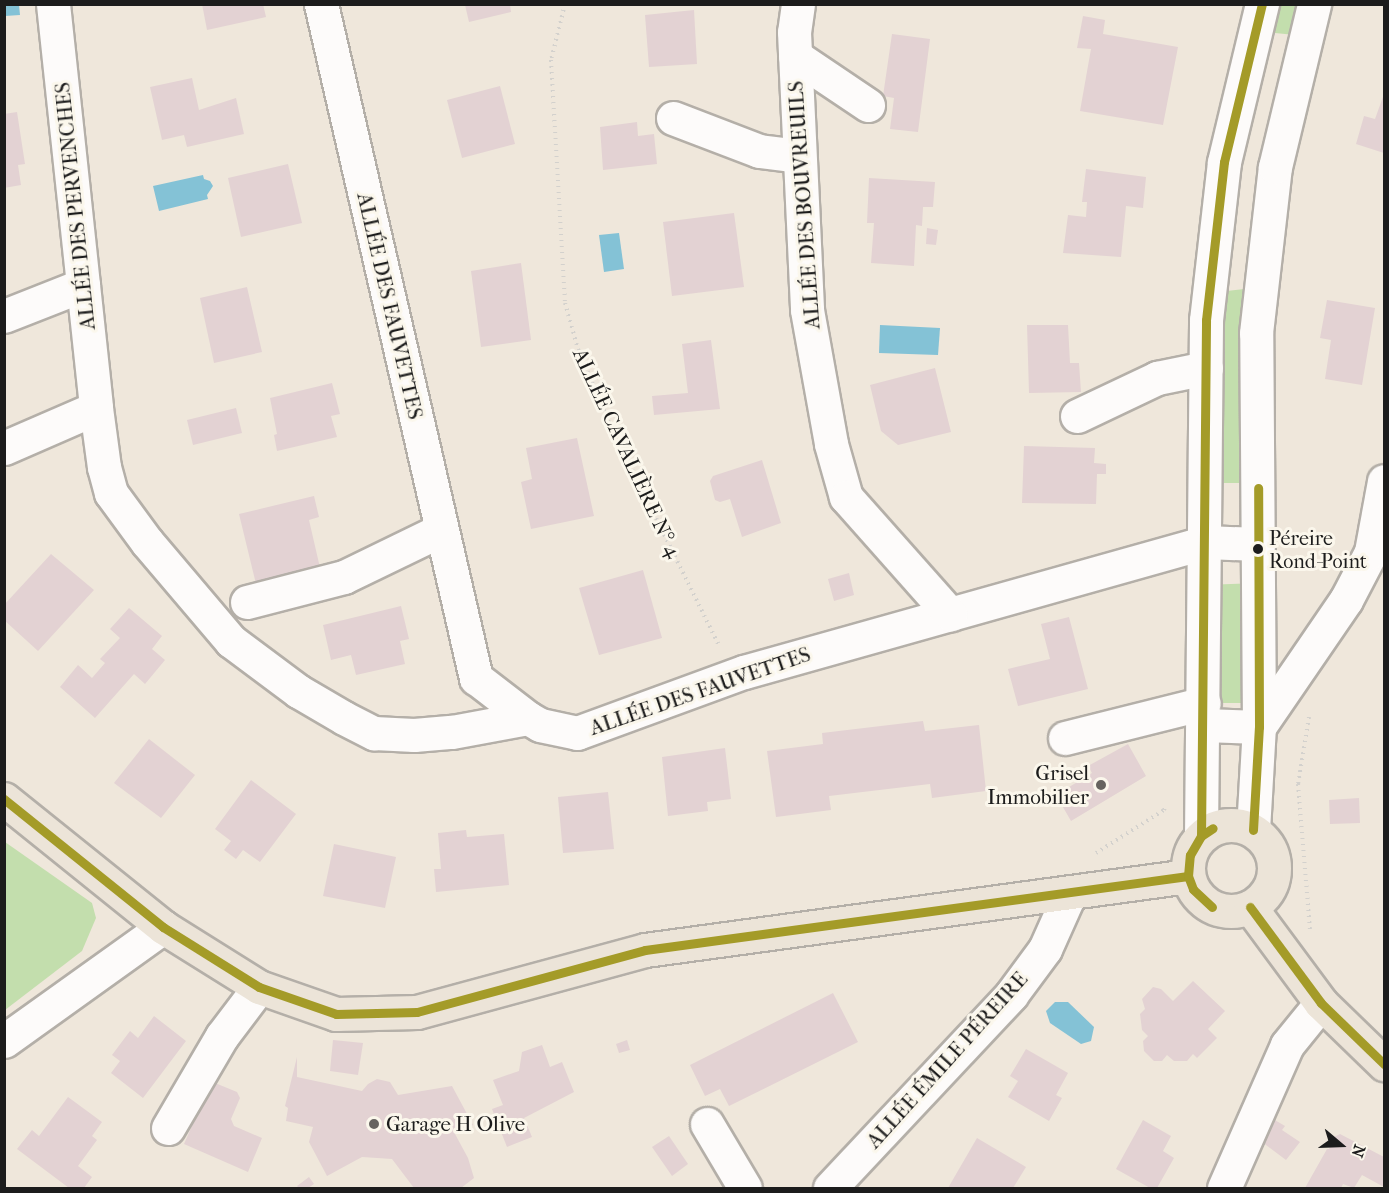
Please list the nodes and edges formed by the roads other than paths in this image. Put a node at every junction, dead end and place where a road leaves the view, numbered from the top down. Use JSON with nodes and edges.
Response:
{"nodes":[{"id":1,"x":53,"y":4,"type":"edge"},
{"id":2,"x":321,"y":4,"type":"edge"},
{"id":3,"x":798,"y":4,"type":"edge"},
{"id":4,"x":1262,"y":4,"type":"edge"},
{"id":5,"x":1314,"y":4,"type":"edge"},
{"id":6,"x":795,"y":56,"type":"junction"},
{"id":7,"x":868,"y":105,"type":"dead end"},
{"id":8,"x":673,"y":118,"type":"dead end"},
{"id":9,"x":800,"y":156,"type":"junction"},
{"id":10,"x":84,"y":285,"type":"junction"},
{"id":11,"x":4,"y":316,"type":"edge"},
{"id":12,"x":1206,"y":368,"type":"junction"},
{"id":13,"x":96,"y":408,"type":"junction"},
{"id":14,"x":1077,"y":416,"type":"dead end"},
{"id":15,"x":4,"y":448,"type":"edge"},
{"id":16,"x":1384,"y":481,"type":"edge"},
{"id":17,"x":441,"y":530,"type":"junction"},
{"id":18,"x":1205,"y":542,"type":"junction"},
{"id":19,"x":1258,"y":544,"type":"junction"},
{"id":20,"x":247,"y":602,"type":"dead end"},
{"id":21,"x":950,"y":614,"type":"junction"},
{"id":22,"x":1204,"y":714,"type":"junction"},
{"id":23,"x":528,"y":718,"type":"junction"},
{"id":24,"x":1259,"y":727,"type":"junction"},
{"id":25,"x":1065,"y":738,"type":"dead end"},
{"id":26,"x":4,"y":799,"type":"edge"},
{"id":27,"x":1253,"y":830,"type":"junction"},
{"id":28,"x":1201,"y":836,"type":"junction"},
{"id":29,"x":1188,"y":876,"type":"junction"},
{"id":30,"x":1070,"y":893,"type":"junction"},
{"id":31,"x":1250,"y":907,"type":"junction"},
{"id":32,"x":163,"y":927,"type":"junction"},
{"id":33,"x":260,"y":987,"type":"junction"},
{"id":34,"x":1321,"y":1003,"type":"junction"},
{"id":35,"x":4,"y":1041,"type":"edge"},
{"id":36,"x":1384,"y":1064,"type":"edge"},
{"id":37,"x":707,"y":1124,"type":"dead end"},
{"id":38,"x":168,"y":1128,"type":"dead end"},
{"id":39,"x":745,"y":1188,"type":"edge"},
{"id":40,"x":830,"y":1188,"type":"edge"},
{"id":41,"x":1224,"y":1188,"type":"edge"}],
"edges":[{"from":1,"to":10,"type":"street","name":"ALLÉE DES PERVENCHES"},
{"from":2,"to":17,"type":"street","name":"ALLÉE DES FAUVETTES"},
{"from":3,"to":6,"type":"street","name":"ALLÉE DES BOUVREUILS"},
{"from":4,"to":12,"type":"street"},
{"from":5,"to":19,"type":"street"},
{"from":6,"to":7,"type":"street"},
{"from":6,"to":9,"type":"street","name":"ALLÉE DES BOUVREUILS"},
{"from":8,"to":9,"type":"street"},
{"from":9,"to":21,"type":"street","name":"ALLÉE DES BOUVREUILS"},
{"from":10,"to":11,"type":"street"},
{"from":10,"to":13,"type":"street","name":"ALLÉE DES PERVENCHES"},
{"from":12,"to":14,"type":"street"},
{"from":12,"to":18,"type":"street"},
{"from":13,"to":15,"type":"street"},
{"from":13,"to":23,"type":"street","name":"ALLÉE DES PERVENCHES"},
{"from":16,"to":24,"type":"street"},
{"from":17,"to":20,"type":"street"},
{"from":17,"to":23,"type":"street","name":"ALLÉE DES FAUVETTES"},
{"from":18,"to":19,"type":"street","name":"ALLÉE DES FAUVETTES"},
{"from":18,"to":21,"type":"street","name":"ALLÉE DES FAUVETTES"},
{"from":18,"to":22,"type":"street"},
{"from":19,"to":24,"type":"street"},
{"from":21,"to":23,"type":"street","name":"ALLÉE DES FAUVETTES"},
{"from":22,"to":24,"type":"street"},
{"from":22,"to":25,"type":"street"},
{"from":22,"to":28,"type":"street"},
{"from":24,"to":27,"type":"street"},
{"from":26,"to":32,"type":"main road"},
{"from":27,"to":28,"type":"main road"},
{"from":27,"to":31,"type":"main road"},
{"from":28,"to":29,"type":"main road"},
{"from":29,"to":30,"type":"main road"},
{"from":29,"to":31,"type":"main road"},
{"from":30,"to":33,"type":"main road"},
{"from":30,"to":40,"type":"street","name":"ALLÉE ÉMILE PÉREIRE"},
{"from":31,"to":34,"type":"main road"},
{"from":32,"to":33,"type":"main road"},
{"from":32,"to":35,"type":"street"},
{"from":33,"to":38,"type":"street"},
{"from":34,"to":36,"type":"main road"},
{"from":34,"to":41,"type":"street"},
{"from":37,"to":39,"type":"street"}]}
